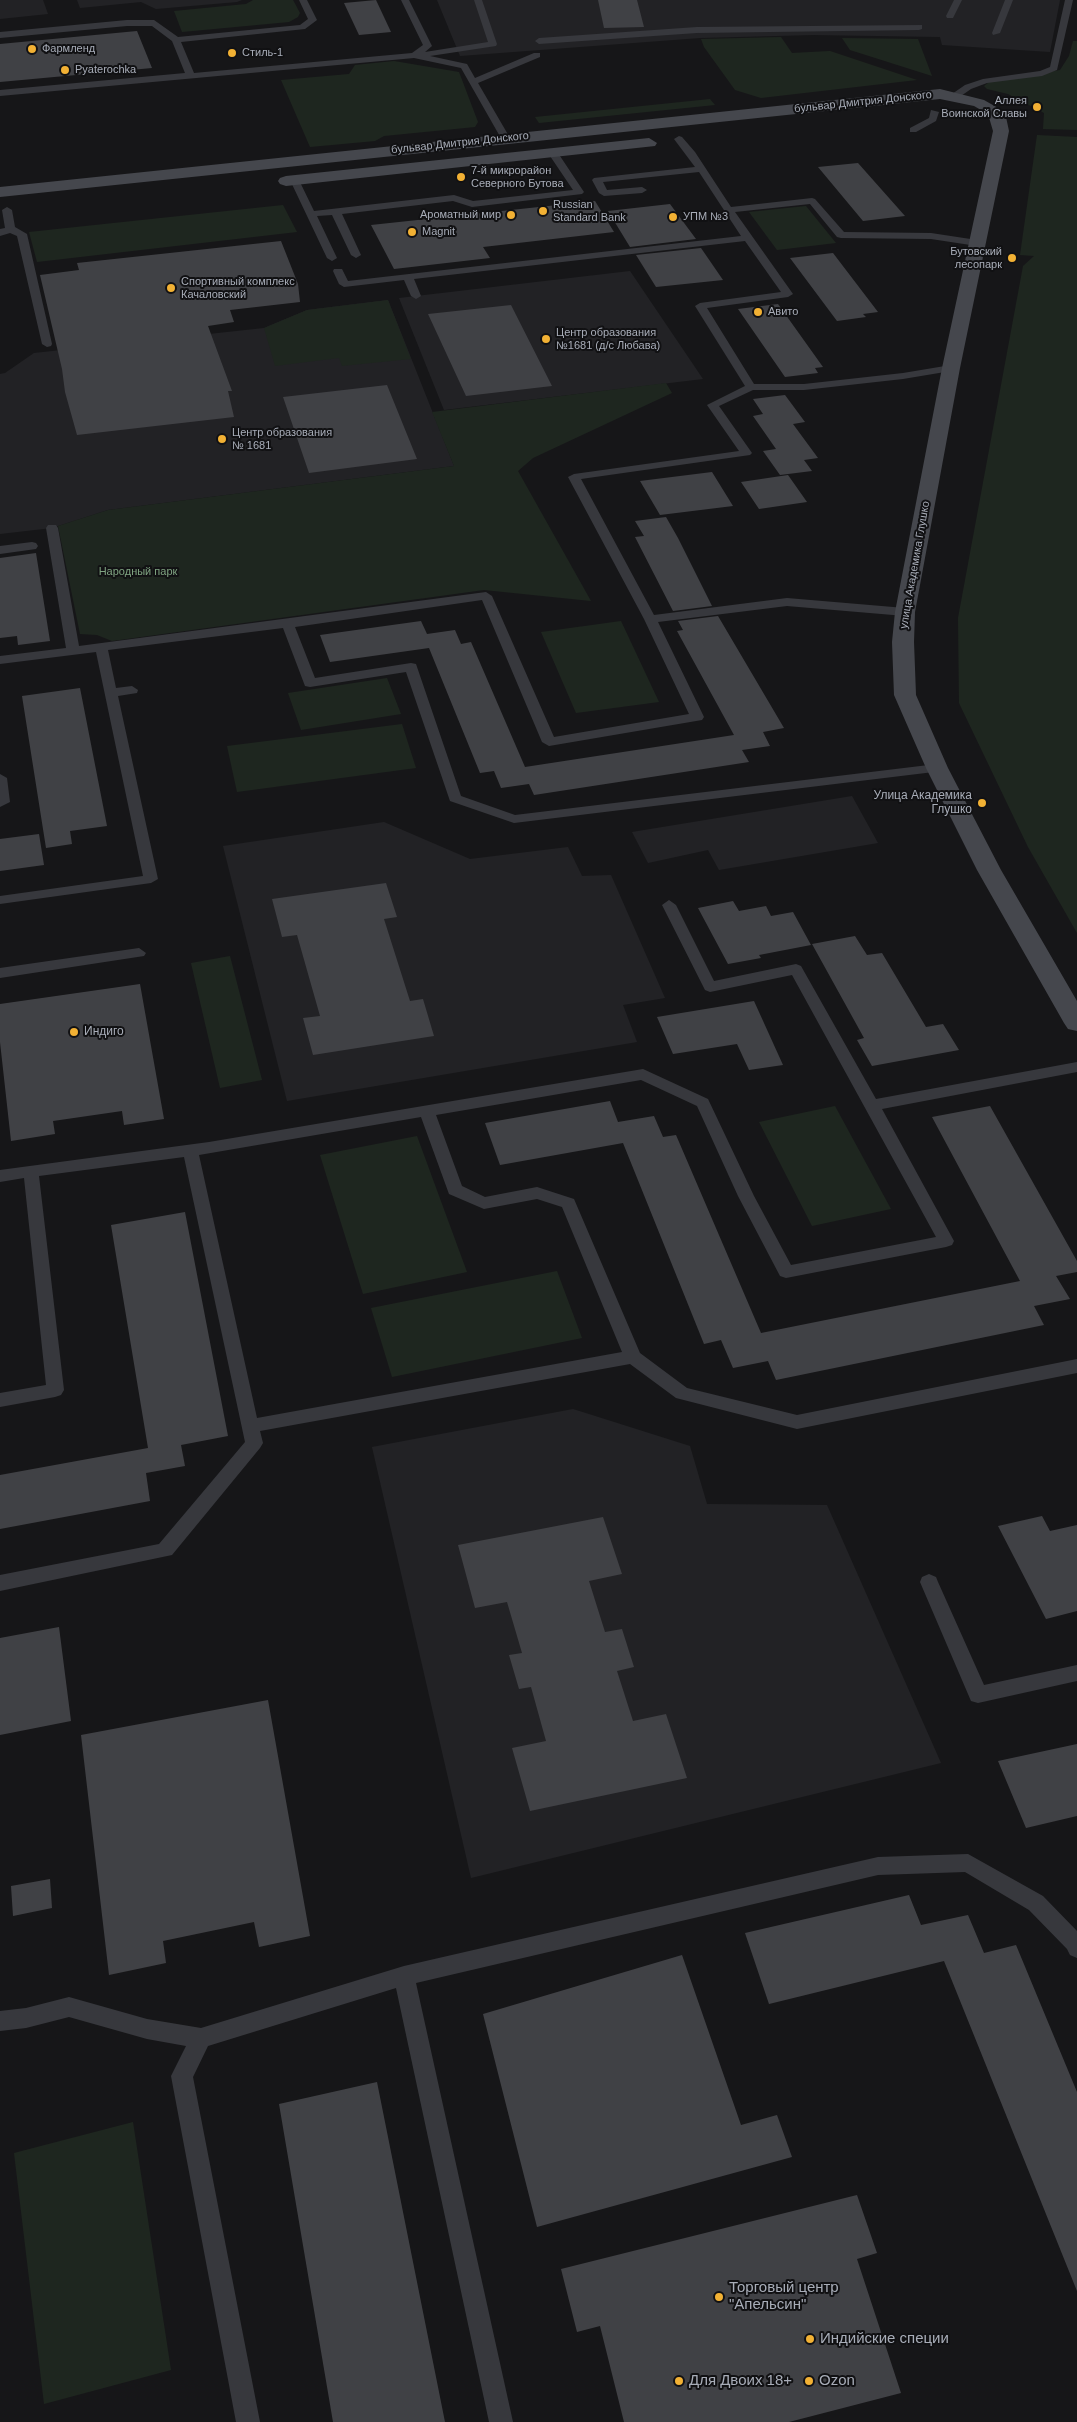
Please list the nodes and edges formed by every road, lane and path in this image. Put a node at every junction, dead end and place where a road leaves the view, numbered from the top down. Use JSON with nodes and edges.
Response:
{"nodes":[{"id":1,"x":304,"y":0,"type":"edge"},
{"id":2,"x":405,"y":0,"type":"edge"},
{"id":3,"x":478,"y":0,"type":"edge"},
{"id":4,"x":958,"y":0,"type":"edge"},
{"id":5,"x":1009,"y":0,"type":"edge"},
{"id":6,"x":1069,"y":0,"type":"edge"},
{"id":7,"x":950,"y":16,"type":"dead end"},
{"id":8,"x":919,"y":27,"type":"dead end"},
{"id":9,"x":996,"y":33,"type":"dead end"},
{"id":10,"x":0,"y":35,"type":"edge"},
{"id":11,"x":176,"y":40,"type":"junction"},
{"id":12,"x":539,"y":42,"type":"dead end"},
{"id":13,"x":414,"y":55,"type":"junction"},
{"id":14,"x":537,"y":55,"type":"dead end"},
{"id":15,"x":190,"y":74,"type":"junction"},
{"id":16,"x":474,"y":82,"type":"junction"},
{"id":17,"x":0,"y":93,"type":"edge"},
{"id":18,"x":955,"y":96,"type":"junction"},
{"id":19,"x":934,"y":112,"type":"junction"},
{"id":20,"x":913,"y":130,"type":"dead end"},
{"id":21,"x":1000,"y":131,"type":"junction"},
{"id":22,"x":698,"y":137,"type":"dead end"},
{"id":23,"x":505,"y":138,"type":"junction"},
{"id":24,"x":679,"y":139,"type":"junction"},
{"id":25,"x":553,"y":153,"type":"junction"},
{"id":26,"x":701,"y":169,"type":"junction"},
{"id":27,"x":295,"y":180,"type":"junction"},
{"id":28,"x":275,"y":182,"type":"dead end"},
{"id":29,"x":642,"y":190,"type":"dead end"},
{"id":30,"x":0,"y":192,"type":"edge"},
{"id":31,"x":27,"y":208,"type":"dead end"},
{"id":32,"x":728,"y":210,"type":"junction"},
{"id":33,"x":3,"y":211,"type":"edge"},
{"id":34,"x":336,"y":212,"type":"junction"},
{"id":35,"x":312,"y":214,"type":"junction"},
{"id":36,"x":5,"y":231,"type":"edge"},
{"id":37,"x":748,"y":238,"type":"junction"},
{"id":38,"x":977,"y":243,"type":"junction"},
{"id":39,"x":356,"y":255,"type":"dead end"},
{"id":40,"x":332,"y":258,"type":"dead end"},
{"id":41,"x":338,"y":271,"type":"dead end"},
{"id":42,"x":408,"y":277,"type":"junction"},
{"id":43,"x":416,"y":296,"type":"dead end"},
{"id":44,"x":47,"y":344,"type":"dead end"},
{"id":45,"x":951,"y":368,"type":"junction"},
{"id":46,"x":751,"y":387,"type":"junction"},
{"id":47,"x":52,"y":528,"type":"dead end"},
{"id":48,"x":32,"y":546,"type":"dead end"},
{"id":49,"x":0,"y":550,"type":"edge"},
{"id":50,"x":905,"y":612,"type":"junction"},
{"id":51,"x":650,"y":619,"type":"junction"},
{"id":52,"x":288,"y":624,"type":"junction"},
{"id":53,"x":101,"y":647,"type":"junction"},
{"id":54,"x":73,"y":651,"type":"junction"},
{"id":55,"x":0,"y":660,"type":"edge"},
{"id":56,"x":132,"y":690,"type":"dead end"},
{"id":57,"x":111,"y":693,"type":"junction"},
{"id":58,"x":937,"y":768,"type":"junction"},
{"id":59,"x":0,"y":778,"type":"edge"},
{"id":60,"x":0,"y":803,"type":"edge"},
{"id":61,"x":0,"y":900,"type":"edge"},
{"id":62,"x":669,"y":905,"type":"dead end"},
{"id":63,"x":139,"y":953,"type":"dead end"},
{"id":64,"x":0,"y":973,"type":"edge"},
{"id":65,"x":1077,"y":1023,"type":"edge"},
{"id":66,"x":1077,"y":1067,"type":"edge"},
{"id":67,"x":872,"y":1105,"type":"junction"},
{"id":68,"x":427,"y":1112,"type":"junction"},
{"id":69,"x":190,"y":1150,"type":"junction"},
{"id":70,"x":31,"y":1172,"type":"junction"},
{"id":71,"x":0,"y":1176,"type":"edge"},
{"id":72,"x":633,"y":1357,"type":"junction"},
{"id":73,"x":1077,"y":1366,"type":"edge"},
{"id":74,"x":0,"y":1400,"type":"edge"},
{"id":75,"x":250,"y":1426,"type":"junction"},
{"id":76,"x":929,"y":1582,"type":"dead end"},
{"id":77,"x":0,"y":1583,"type":"edge"},
{"id":78,"x":1077,"y":1673,"type":"edge"},
{"id":79,"x":1077,"y":1948,"type":"edge"},
{"id":80,"x":404,"y":1976,"type":"junction"},
{"id":81,"x":0,"y":2021,"type":"edge"},
{"id":82,"x":201,"y":2038,"type":"junction"},
{"id":83,"x":248,"y":2422,"type":"edge"},
{"id":84,"x":501,"y":2422,"type":"edge"}],
"edges":[{"from":1,"to":11,"type":"lane"},
{"from":2,"to":13,"type":"lane"},
{"from":3,"to":13,"type":"lane"},
{"from":4,"to":7,"type":"lane"},
{"from":5,"to":9,"type":"lane"},
{"from":6,"to":18,"type":"lane"},
{"from":8,"to":12,"type":"lane"},
{"from":10,"to":11,"type":"lane"},
{"from":11,"to":15,"type":"lane"},
{"from":13,"to":15,"type":"lane"},
{"from":13,"to":16,"type":"lane"},
{"from":14,"to":16,"type":"lane"},
{"from":15,"to":17,"type":"lane"},
{"from":16,"to":23,"type":"lane"},
{"from":18,"to":19,"type":"street","name":"бульвар Дмитрия Донского"},
{"from":18,"to":21,"type":"street","name":"бульвар Дмитрия Донского"},
{"from":18,"to":23,"type":"street","name":"бульвар Дмитрия Донского"},
{"from":19,"to":20,"type":"lane"},
{"from":19,"to":21,"type":"street","name":"бульвар Дмитрия Донского"},
{"from":21,"to":38,"type":"street","name":"улица Академика Глушко"},
{"from":22,"to":24,"type":"street","name":"бульвар Дмитрия Донского"},
{"from":23,"to":30,"type":"street","name":"бульвар Дмитрия Донского"},
{"from":24,"to":25,"type":"street","name":"бульвар Дмитрия Донского"},
{"from":24,"to":26,"type":"lane"},
{"from":25,"to":27,"type":"street","name":"бульвар Дмитрия Донского"},
{"from":25,"to":34,"type":"lane"},
{"from":26,"to":29,"type":"lane"},
{"from":26,"to":32,"type":"lane"},
{"from":27,"to":28,"type":"street","name":"бульвар Дмитрия Донского"},
{"from":27,"to":35,"type":"lane"},
{"from":31,"to":33,"type":"street"},
{"from":32,"to":37,"type":"lane"},
{"from":32,"to":38,"type":"lane"},
{"from":33,"to":36,"type":"lane"},
{"from":34,"to":35,"type":"lane"},
{"from":34,"to":39,"type":"lane"},
{"from":35,"to":40,"type":"lane"},
{"from":36,"to":44,"type":"lane"},
{"from":37,"to":42,"type":"lane"},
{"from":37,"to":46,"type":"lane"},
{"from":38,"to":45,"type":"street","name":"улица Академика Глушко"},
{"from":41,"to":42,"type":"lane"},
{"from":42,"to":43,"type":"lane"},
{"from":45,"to":46,"type":"lane"},
{"from":45,"to":50,"type":"street","name":"улица Академика Глушко"},
{"from":46,"to":51,"type":"lane"},
{"from":47,"to":54,"type":"lane"},
{"from":48,"to":49,"type":"lane"},
{"from":50,"to":51,"type":"lane"},
{"from":50,"to":58,"type":"street","name":"улица Академика Глушко"},
{"from":51,"to":52,"type":"lane"},
{"from":52,"to":53,"type":"lane"},
{"from":52,"to":58,"type":"lane"},
{"from":53,"to":54,"type":"lane"},
{"from":53,"to":57,"type":"lane"},
{"from":54,"to":55,"type":"lane"},
{"from":56,"to":57,"type":"lane"},
{"from":57,"to":61,"type":"lane"},
{"from":58,"to":65,"type":"street","name":"улица Академика Глушко"},
{"from":59,"to":60,"type":"lane"},
{"from":62,"to":67,"type":"lane"},
{"from":63,"to":64,"type":"lane"},
{"from":66,"to":67,"type":"lane"},
{"from":67,"to":68,"type":"lane"},
{"from":68,"to":69,"type":"lane"},
{"from":68,"to":72,"type":"lane"},
{"from":69,"to":70,"type":"lane"},
{"from":69,"to":75,"type":"lane"},
{"from":70,"to":71,"type":"lane"},
{"from":70,"to":74,"type":"lane"},
{"from":72,"to":73,"type":"lane"},
{"from":72,"to":75,"type":"lane"},
{"from":75,"to":77,"type":"lane"},
{"from":76,"to":78,"type":"lane"},
{"from":79,"to":80,"type":"lane"},
{"from":80,"to":82,"type":"lane"},
{"from":80,"to":84,"type":"lane"},
{"from":81,"to":82,"type":"lane"},
{"from":82,"to":83,"type":"lane"}]}
